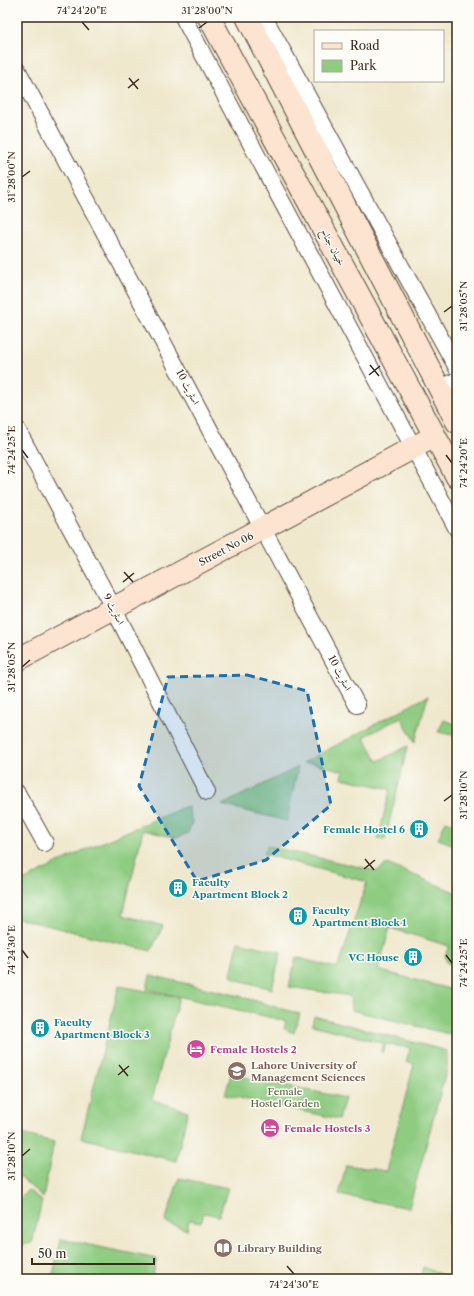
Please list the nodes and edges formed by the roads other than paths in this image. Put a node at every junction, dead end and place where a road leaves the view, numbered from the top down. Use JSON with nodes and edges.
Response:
{"nodes":[{"id":1,"x":183,"y":17,"type":"edge"},
{"id":2,"x":209,"y":17,"type":"edge"},
{"id":3,"x":247,"y":17,"type":"edge"},
{"id":4,"x":264,"y":17,"type":"edge"},
{"id":5,"x":17,"y":69,"type":"edge"},
{"id":6,"x":457,"y":368,"type":"edge"},
{"id":7,"x":448,"y":384,"type":"edge"},
{"id":8,"x":457,"y":422,"type":"edge"},
{"id":9,"x":17,"y":428,"type":"edge"},
{"id":10,"x":435,"y":436,"type":"junction"},
{"id":11,"x":413,"y":448,"type":"junction"},
{"id":12,"x":457,"y":477,"type":"edge"},
{"id":13,"x":264,"y":529,"type":"junction"},
{"id":14,"x":457,"y":529,"type":"edge"},
{"id":15,"x":114,"y":608,"type":"junction"},
{"id":16,"x":17,"y":660,"type":"edge"},
{"id":17,"x":357,"y":706,"type":"dead end"},
{"id":18,"x":207,"y":792,"type":"dead end"},
{"id":19,"x":17,"y":793,"type":"edge"},
{"id":20,"x":45,"y":843,"type":"dead end"}],
"edges":[{"from":1,"to":11,"type":"street"},
{"from":2,"to":10,"type":"main road","name":"خیبان جناح"},
{"from":3,"to":7,"type":"main road"},
{"from":4,"to":6,"type":"street"},
{"from":5,"to":13,"type":"street","name":"اسٹریٹ 10"},
{"from":7,"to":8,"type":"main road"},
{"from":9,"to":15,"type":"street","name":"اسٹریٹ 9"},
{"from":10,"to":11,"type":"main road","name":"Street No 06"},
{"from":10,"to":12,"type":"main road","name":"خیبان جناح"},
{"from":11,"to":13,"type":"main road","name":"Street No 06"},
{"from":11,"to":14,"type":"street"},
{"from":13,"to":15,"type":"main road","name":"Street No 06"},
{"from":13,"to":17,"type":"street","name":"اسٹریٹ 10"},
{"from":15,"to":16,"type":"main road","name":"Street No 06"},
{"from":15,"to":18,"type":"street","name":"اسٹریٹ 9"},
{"from":19,"to":20,"type":"street"}]}
